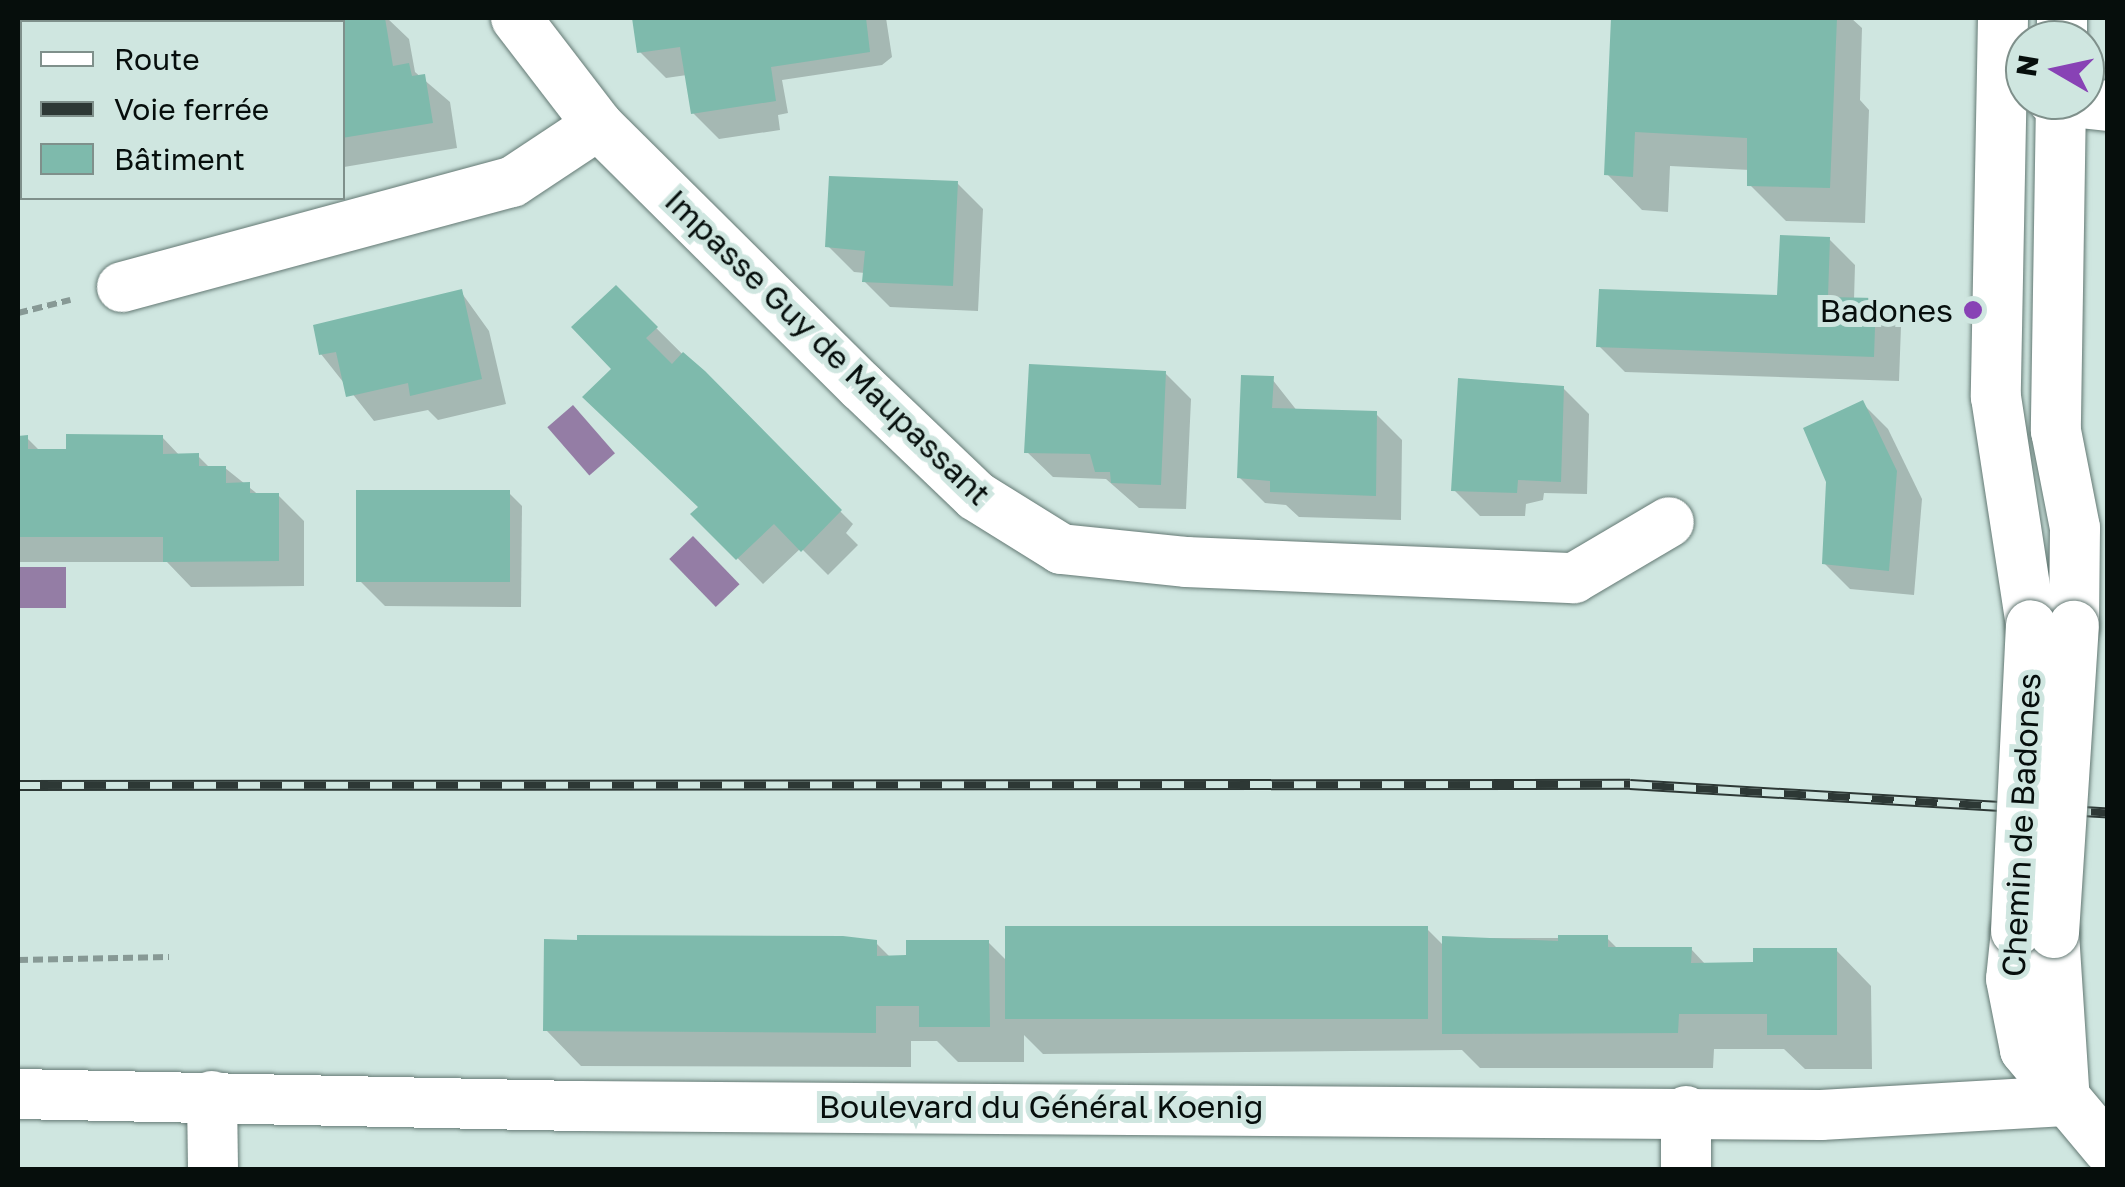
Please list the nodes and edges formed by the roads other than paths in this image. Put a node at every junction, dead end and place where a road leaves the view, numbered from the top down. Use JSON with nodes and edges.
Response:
{"nodes":[{"id":1,"x":516,"y":18,"type":"edge"},
{"id":2,"x":2003,"y":18,"type":"edge"},
{"id":3,"x":2070,"y":120,"type":"edge"},
{"id":4,"x":598,"y":124,"type":"junction"},
{"id":5,"x":122,"y":287,"type":"dead end"},
{"id":6,"x":1669,"y":522,"type":"dead end"},
{"id":7,"x":2052,"y":626,"type":"junction"},
{"id":8,"x":18,"y":1094,"type":"edge"},
{"id":9,"x":212,"y":1096,"type":"junction"},
{"id":10,"x":2064,"y":1101,"type":"junction"},
{"id":11,"x":1686,"y":1111,"type":"junction"},
{"id":12,"x":2108,"y":1149,"type":"edge"},
{"id":13,"x":213,"y":1170,"type":"edge"},
{"id":14,"x":1686,"y":1170,"type":"edge"}],
"edges":[{"from":1,"to":4,"type":"street","name":"Impasse Guy de Maupassant"},
{"from":2,"to":7,"type":"street","name":"Chemin de Badones"},
{"from":3,"to":7,"type":"street","name":"Chemin de Badones"},
{"from":4,"to":5,"type":"street"},
{"from":4,"to":6,"type":"street","name":"Impasse Guy de Maupassant"},
{"from":7,"to":10,"type":"street","name":"Chemin de Badones","bridge":true},
{"from":8,"to":9,"type":"street","name":"Boulevard du Général Koenig"},
{"from":9,"to":11,"type":"street","name":"Boulevard du Général Koenig"},
{"from":9,"to":13,"type":"street"},
{"from":10,"to":11,"type":"street","name":"Boulevard du Général Koenig"},
{"from":10,"to":12,"type":"street","name":"Chemin de Badones"},
{"from":11,"to":14,"type":"street"}]}
